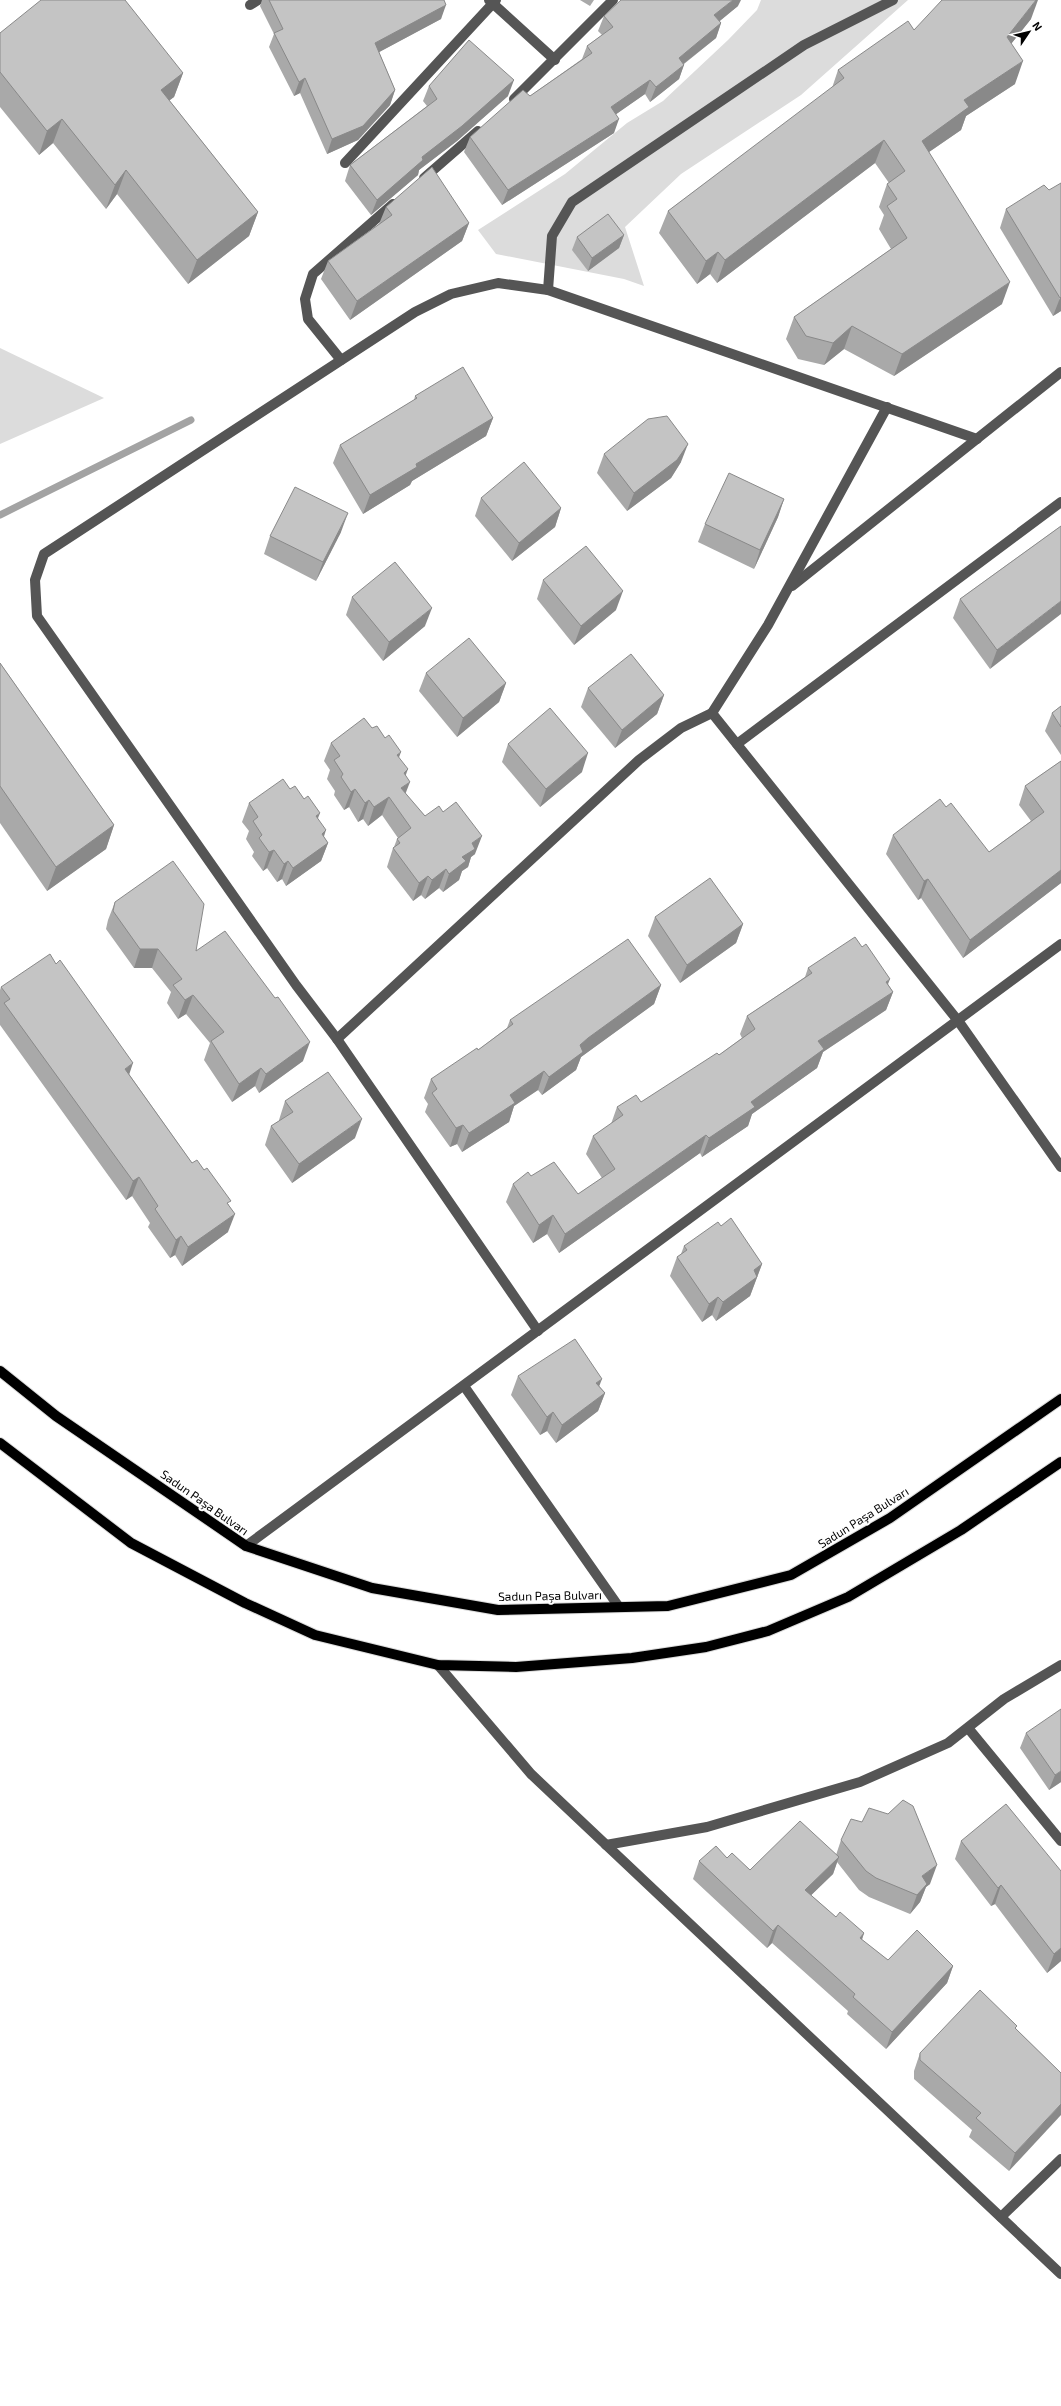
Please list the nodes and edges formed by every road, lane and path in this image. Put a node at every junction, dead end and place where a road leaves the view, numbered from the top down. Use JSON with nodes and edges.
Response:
{"nodes":[{"id":1,"x":613,"y":0,"type":"edge"},
{"id":2,"x":893,"y":0,"type":"edge"},
{"id":3,"x":492,"y":2,"type":"edge"},
{"id":4,"x":554,"y":60,"type":"junction"},
{"id":5,"x":504,"y":108,"type":"edge"},
{"id":6,"x":486,"y":124,"type":"edge"},
{"id":7,"x":344,"y":163,"type":"dead end"},
{"id":8,"x":414,"y":186,"type":"edge"},
{"id":9,"x":402,"y":196,"type":"edge"},
{"id":10,"x":548,"y":290,"type":"junction"},
{"id":11,"x":342,"y":360,"type":"junction"},
{"id":12,"x":1061,"y":372,"type":"edge"},
{"id":13,"x":887,"y":407,"type":"junction"},
{"id":14,"x":977,"y":439,"type":"junction"},
{"id":15,"x":1061,"y":502,"type":"edge"},
{"id":16,"x":789,"y":588,"type":"junction"},
{"id":17,"x":712,"y":713,"type":"junction"},
{"id":18,"x":737,"y":744,"type":"junction"},
{"id":19,"x":1061,"y":944,"type":"edge"},
{"id":20,"x":959,"y":1022,"type":"junction"},
{"id":21,"x":337,"y":1039,"type":"junction"},
{"id":22,"x":1061,"y":1167,"type":"edge"},
{"id":23,"x":538,"y":1331,"type":"junction"},
{"id":24,"x":0,"y":1371,"type":"edge"},
{"id":25,"x":464,"y":1386,"type":"junction"},
{"id":26,"x":1061,"y":1399,"type":"edge"},
{"id":27,"x":0,"y":1443,"type":"edge"},
{"id":28,"x":1061,"y":1462,"type":"edge"},
{"id":29,"x":246,"y":1546,"type":"junction"},
{"id":30,"x":619,"y":1607,"type":"junction"},
{"id":31,"x":438,"y":1665,"type":"junction"},
{"id":32,"x":1061,"y":1665,"type":"edge"},
{"id":33,"x":968,"y":1728,"type":"junction"},
{"id":34,"x":1061,"y":1841,"type":"edge"},
{"id":35,"x":606,"y":1845,"type":"junction"},
{"id":36,"x":1061,"y":2160,"type":"edge"},
{"id":37,"x":1001,"y":2217,"type":"junction"},
{"id":38,"x":1061,"y":2274,"type":"edge"}],
"edges":[{"from":1,"to":4,"type":"street"},
{"from":2,"to":10,"type":"street"},
{"from":3,"to":4,"type":"street"},
{"from":3,"to":7,"type":"street"},
{"from":4,"to":5,"type":"street"},
{"from":6,"to":8,"type":"street"},
{"from":9,"to":11,"type":"street"},
{"from":10,"to":11,"type":"street"},
{"from":10,"to":13,"type":"street"},
{"from":11,"to":21,"type":"street"},
{"from":12,"to":14,"type":"street"},
{"from":13,"to":14,"type":"street"},
{"from":13,"to":16,"type":"street"},
{"from":14,"to":16,"type":"street"},
{"from":15,"to":18,"type":"street"},
{"from":16,"to":17,"type":"street"},
{"from":17,"to":18,"type":"street"},
{"from":17,"to":21,"type":"street"},
{"from":18,"to":20,"type":"street"},
{"from":19,"to":20,"type":"street"},
{"from":20,"to":22,"type":"street"},
{"from":20,"to":23,"type":"street"},
{"from":21,"to":23,"type":"street"},
{"from":23,"to":25,"type":"street"},
{"from":24,"to":29,"type":"main road","name":"Sadun Paşa Bulvarı"},
{"from":25,"to":29,"type":"street"},
{"from":25,"to":30,"type":"street"},
{"from":26,"to":30,"type":"main road","name":"Sadun Paşa Bulvarı"},
{"from":27,"to":31,"type":"main road"},
{"from":28,"to":31,"type":"main road"},
{"from":29,"to":30,"type":"main road","name":"Sadun Paşa Bulvarı"},
{"from":31,"to":35,"type":"street"},
{"from":32,"to":33,"type":"street"},
{"from":33,"to":34,"type":"street"},
{"from":33,"to":35,"type":"street"},
{"from":35,"to":37,"type":"street"},
{"from":36,"to":37,"type":"street"},
{"from":37,"to":38,"type":"street"}]}
